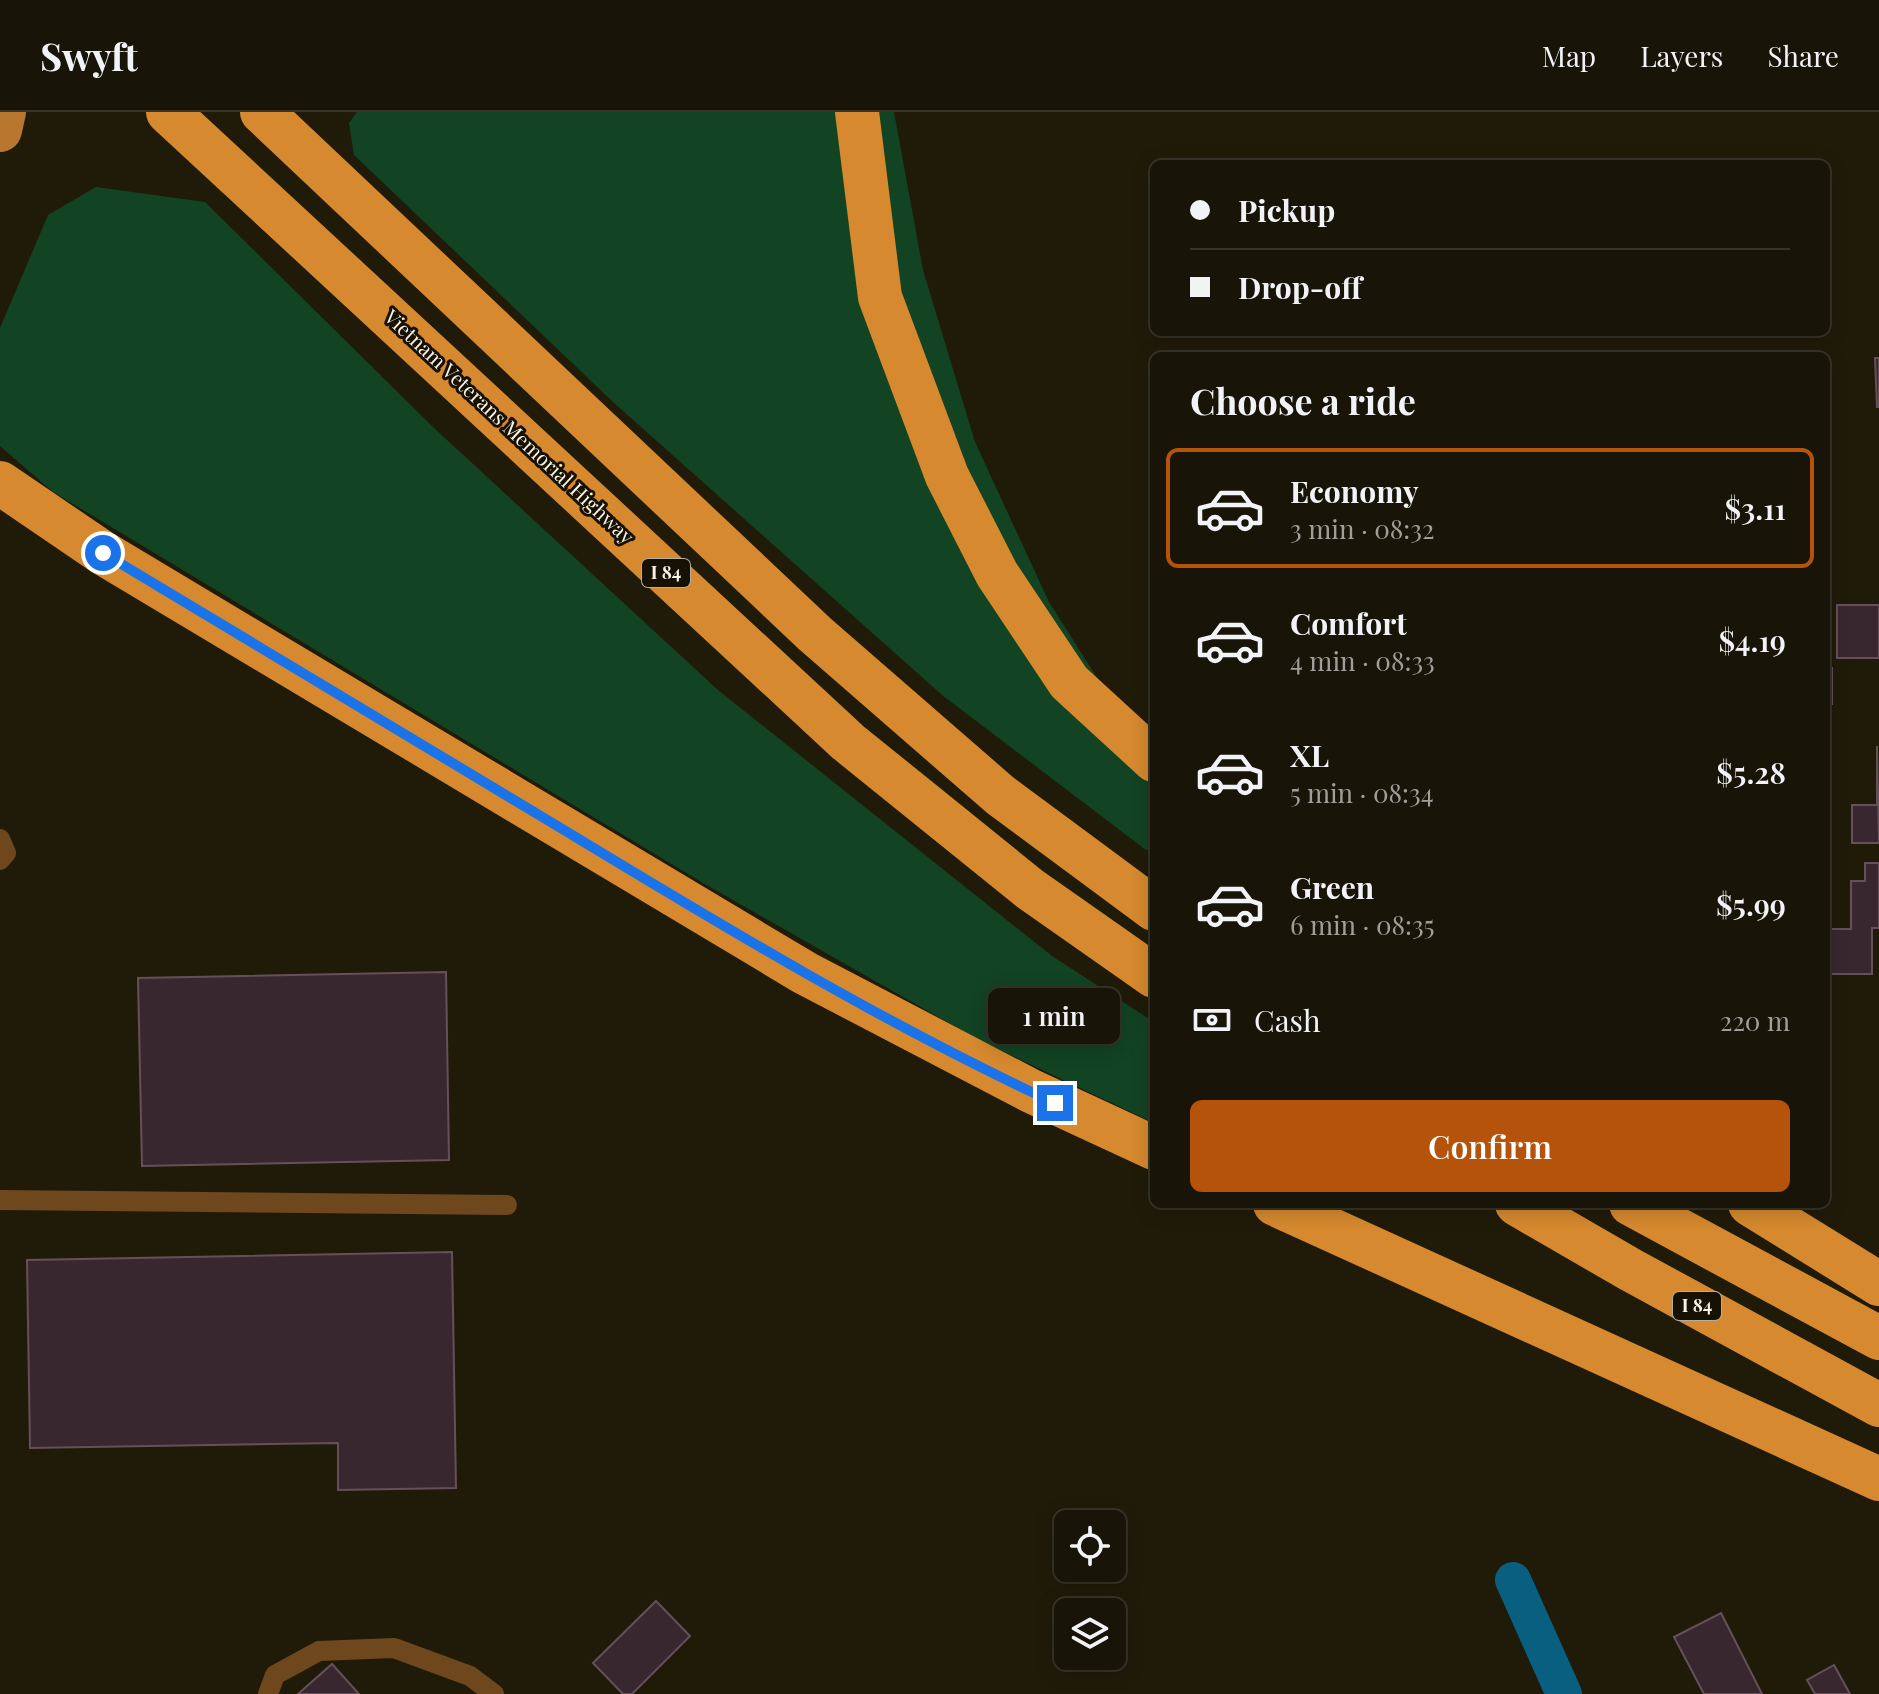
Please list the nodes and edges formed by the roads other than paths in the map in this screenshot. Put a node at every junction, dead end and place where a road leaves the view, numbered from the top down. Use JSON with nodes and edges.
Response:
{"nodes":[{"id":1,"x":4,"y":112,"type":"edge"},
{"id":2,"x":168,"y":112,"type":"edge"},
{"id":3,"x":262,"y":112,"type":"edge"},
{"id":4,"x":857,"y":112,"type":"edge"},
{"id":5,"x":0,"y":130,"type":"edge"},
{"id":6,"x":0,"y":483,"type":"edge"},
{"id":7,"x":0,"y":518,"type":"edge"},
{"id":8,"x":103,"y":553,"type":"junction"},
{"id":9,"x":1150,"y":756,"type":"edge"},
{"id":10,"x":0,"y":839,"type":"edge"},
{"id":11,"x":0,"y":860,"type":"edge"},
{"id":12,"x":1150,"y":906,"type":"edge"},
{"id":13,"x":1150,"y":973,"type":"edge"},
{"id":14,"x":1150,"y":1146,"type":"edge"},
{"id":15,"x":0,"y":1200,"type":"edge"},
{"id":16,"x":507,"y":1205,"type":"dead end"},
{"id":17,"x":1284,"y":1208,"type":"edge"},
{"id":18,"x":1524,"y":1208,"type":"edge"},
{"id":19,"x":1638,"y":1208,"type":"edge"},
{"id":20,"x":1756,"y":1208,"type":"edge"},
{"id":21,"x":1879,"y":1284,"type":"edge"},
{"id":22,"x":1879,"y":1338,"type":"edge"},
{"id":23,"x":1879,"y":1405,"type":"edge"},
{"id":24,"x":1879,"y":1479,"type":"edge"},
{"id":25,"x":268,"y":1694,"type":"edge"},
{"id":26,"x":494,"y":1694,"type":"edge"}],
"edges":[{"from":1,"to":5,"type":"main road"},
{"from":2,"to":13,"type":"highway","name":"Vietnam Veterans Memorial Highway","number":"I 84"},
{"from":3,"to":12,"type":"highway"},
{"from":4,"to":9,"type":"highway"},
{"from":6,"to":8,"type":"highway"},
{"from":7,"to":8,"type":"highway"},
{"from":8,"to":14,"type":"highway"},
{"from":10,"to":11,"type":"lane"},
{"from":15,"to":16,"type":"lane"},
{"from":17,"to":24,"type":"highway"},
{"from":18,"to":23,"type":"highway","number":"I 84"},
{"from":19,"to":22,"type":"highway"},
{"from":20,"to":21,"type":"highway"},
{"from":25,"to":26,"type":"lane"}]}
